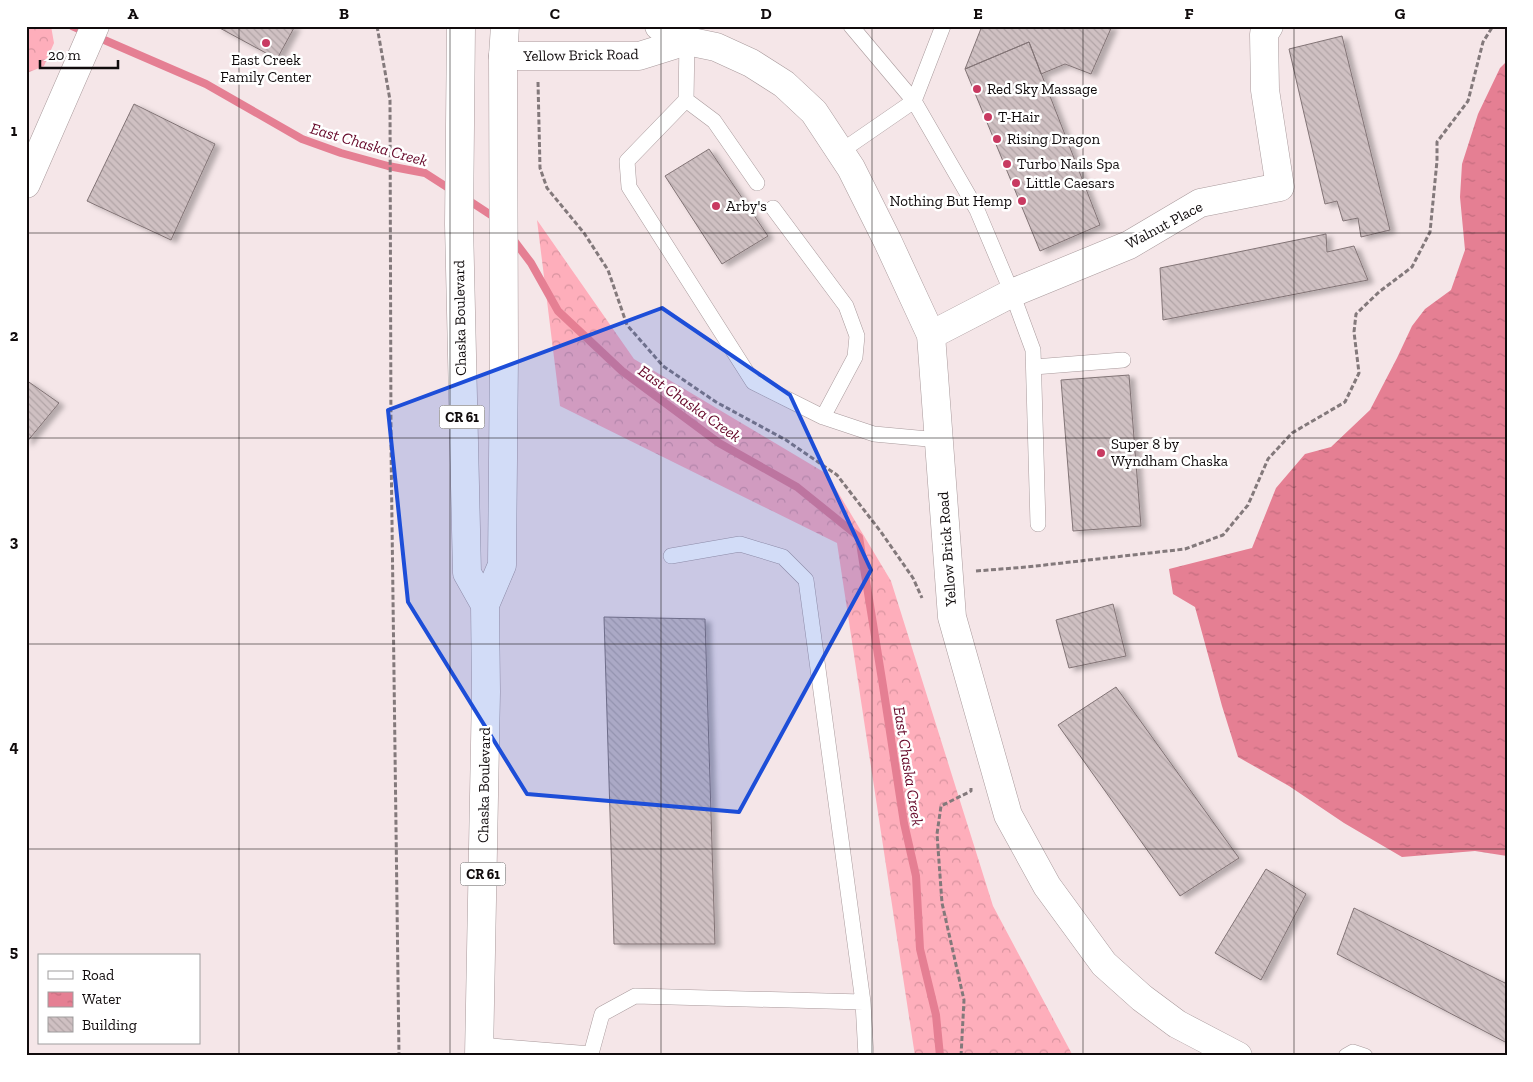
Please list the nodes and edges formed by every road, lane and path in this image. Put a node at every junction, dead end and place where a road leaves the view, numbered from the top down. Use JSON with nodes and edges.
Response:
{"nodes":[{"id":1,"x":95,"y":26,"type":"edge"},
{"id":2,"x":377,"y":26,"type":"edge"},
{"id":3,"x":461,"y":26,"type":"edge"},
{"id":4,"x":505,"y":26,"type":"edge"},
{"id":5,"x":659,"y":26,"type":"edge"},
{"id":6,"x":852,"y":26,"type":"edge"},
{"id":7,"x":943,"y":26,"type":"edge"},
{"id":8,"x":1269,"y":26,"type":"edge"},
{"id":9,"x":1493,"y":26,"type":"edge"},
{"id":10,"x":687,"y":41,"type":"junction"},
{"id":11,"x":535,"y":55,"type":"junction"},
{"id":12,"x":503,"y":56,"type":"junction"},
{"id":13,"x":686,"y":100,"type":"junction"},
{"id":14,"x":914,"y":101,"type":"junction"},
{"id":15,"x":840,"y":152,"type":"junction"},
{"id":16,"x":757,"y":183,"type":"dead end"},
{"id":17,"x":26,"y":184,"type":"edge"},
{"id":18,"x":773,"y":208,"type":"dead end"},
{"id":19,"x":1012,"y":293,"type":"junction"},
{"id":20,"x":932,"y":335,"type":"junction"},
{"id":21,"x":1123,"y":360,"type":"dead end"},
{"id":22,"x":1034,"y":367,"type":"junction"},
{"id":23,"x":823,"y":418,"type":"junction"},
{"id":24,"x":939,"y":440,"type":"junction"},
{"id":25,"x":1038,"y":524,"type":"dead end"},
{"id":26,"x":671,"y":556,"type":"dead end"},
{"id":27,"x":949,"y":574,"type":"junction"},
{"id":28,"x":913,"y":578,"type":"junction"},
{"id":29,"x":485,"y":605,"type":"junction"},
{"id":30,"x":924,"y":606,"type":"dead end"},
{"id":31,"x":969,"y":782,"type":"dead end"},
{"id":32,"x":863,"y":1002,"type":"junction"},
{"id":33,"x":479,"y":1050,"type":"edge"},
{"id":34,"x":591,"y":1055,"type":"edge"},
{"id":35,"x":399,"y":1056,"type":"edge"},
{"id":36,"x":866,"y":1056,"type":"edge"},
{"id":37,"x":962,"y":1056,"type":"edge"},
{"id":38,"x":1238,"y":1056,"type":"edge"},
{"id":39,"x":1346,"y":1056,"type":"edge"},
{"id":40,"x":1365,"y":1056,"type":"edge"}],
"edges":[{"from":1,"to":17,"type":"street"},
{"from":2,"to":35,"type":"path"},
{"from":3,"to":29,"type":"street","name":"Chaska Boulevard","number":"CR 61"},
{"from":4,"to":12,"type":"street","name":"Chaska Boulevard","number":"CR 61"},
{"from":5,"to":10,"type":"street","name":"Yellow Brick Road"},
{"from":6,"to":14,"type":"lane"},
{"from":7,"to":14,"type":"lane"},
{"from":8,"to":19,"type":"street","name":"Walnut Place"},
{"from":9,"to":27,"type":"path"},
{"from":10,"to":11,"type":"street","name":"Yellow Brick Road"},
{"from":10,"to":13,"type":"lane"},
{"from":10,"to":15,"type":"street","name":"Yellow Brick Road"},
{"from":11,"to":12,"type":"street","name":"Yellow Brick Road"},
{"from":11,"to":28,"type":"path"},
{"from":12,"to":29,"type":"street","name":"Chaska Boulevard","number":"CR 61"},
{"from":13,"to":16,"type":"lane"},
{"from":13,"to":23,"type":"lane"},
{"from":14,"to":15,"type":"lane"},
{"from":14,"to":19,"type":"lane"},
{"from":15,"to":20,"type":"street","name":"Yellow Brick Road"},
{"from":18,"to":23,"type":"lane"},
{"from":19,"to":20,"type":"street","name":"Walnut Place"},
{"from":19,"to":22,"type":"lane"},
{"from":20,"to":24,"type":"street","name":"Yellow Brick Road"},
{"from":21,"to":22,"type":"lane"},
{"from":22,"to":25,"type":"lane"},
{"from":23,"to":24,"type":"lane"},
{"from":24,"to":27,"type":"street","name":"Yellow Brick Road"},
{"from":26,"to":32,"type":"lane"},
{"from":27,"to":28,"type":"path"},
{"from":27,"to":38,"type":"street","name":"Yellow Brick Road"},
{"from":28,"to":30,"type":"path"},
{"from":29,"to":33,"type":"street","name":"Chaska Boulevard","number":"CR 61"},
{"from":31,"to":37,"type":"path"},
{"from":32,"to":34,"type":"lane"},
{"from":32,"to":36,"type":"lane"},
{"from":33,"to":34,"type":"lane"},
{"from":39,"to":40,"type":"lane"}]}
